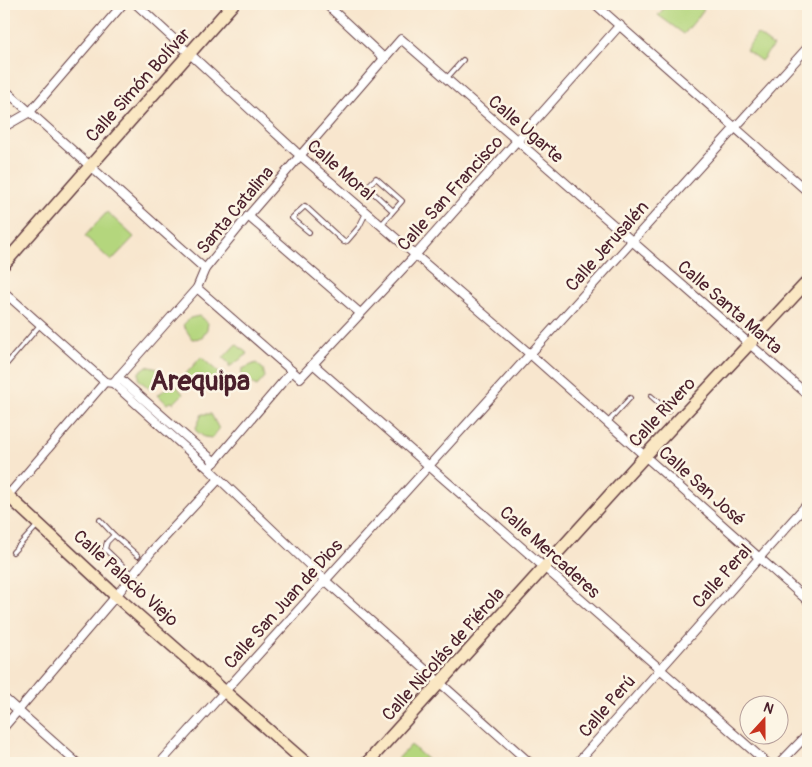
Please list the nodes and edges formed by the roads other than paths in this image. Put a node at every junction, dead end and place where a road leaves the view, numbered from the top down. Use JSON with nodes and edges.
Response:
{"nodes":[{"id":1,"x":123,"y":4,"type":"edge"},
{"id":2,"x":136,"y":4,"type":"edge"},
{"id":3,"x":233,"y":4,"type":"edge"},
{"id":4,"x":326,"y":4,"type":"edge"},
{"id":5,"x":596,"y":4,"type":"edge"},
{"id":6,"x":620,"y":25,"type":"junction"},
{"id":7,"x":401,"y":39,"type":"joint"},
{"id":8,"x":808,"y":47,"type":"edge"},
{"id":9,"x":190,"y":53,"type":"junction"},
{"id":10,"x":386,"y":58,"type":"junction"},
{"id":11,"x":463,"y":60,"type":"dead end"},
{"id":12,"x":446,"y":79,"type":"junction"},
{"id":13,"x":4,"y":89,"type":"edge"},
{"id":14,"x":30,"y":112,"type":"junction"},
{"id":15,"x":4,"y":127,"type":"edge"},
{"id":16,"x":735,"y":128,"type":"junction"},
{"id":17,"x":517,"y":140,"type":"junction"},
{"id":18,"x":301,"y":155,"type":"junction"},
{"id":19,"x":89,"y":166,"type":"junction"},
{"id":20,"x":808,"y":192,"type":"edge"},
{"id":21,"x":394,"y":211,"type":"junction"},
{"id":22,"x":366,"y":213,"type":"junction"},
{"id":23,"x":248,"y":216,"type":"junction"},
{"id":24,"x":381,"y":225,"type":"junction"},
{"id":25,"x":309,"y":232,"type":"dead end"},
{"id":26,"x":632,"y":241,"type":"junction"},
{"id":27,"x":415,"y":255,"type":"junction"},
{"id":28,"x":4,"y":264,"type":"edge"},
{"id":29,"x":205,"y":269,"type":"junction"},
{"id":30,"x":808,"y":281,"type":"edge"},
{"id":31,"x":197,"y":288,"type":"junction"},
{"id":32,"x":4,"y":292,"type":"edge"},
{"id":33,"x":360,"y":314,"type":"junction"},
{"id":34,"x":40,"y":325,"type":"junction"},
{"id":35,"x":749,"y":344,"type":"junction"},
{"id":36,"x":530,"y":354,"type":"junction"},
{"id":37,"x":313,"y":364,"type":"junction"},
{"id":38,"x":4,"y":367,"type":"edge"},
{"id":39,"x":292,"y":371,"type":"junction"},
{"id":40,"x":112,"y":381,"type":"junction"},
{"id":41,"x":808,"y":395,"type":"edge"},
{"id":42,"x":651,"y":396,"type":"dead end"},
{"id":43,"x":630,"y":398,"type":"dead end"},
{"id":44,"x":668,"y":411,"type":"dead end"},
{"id":45,"x":608,"y":422,"type":"junction"},
{"id":46,"x":645,"y":456,"type":"junction"},
{"id":47,"x":215,"y":462,"type":"junction"},
{"id":48,"x":429,"y":466,"type":"junction"},
{"id":49,"x":209,"y":469,"type":"junction"},
{"id":50,"x":219,"y":479,"type":"junction"},
{"id":51,"x":5,"y":496,"type":"edge"},
{"id":52,"x":808,"y":503,"type":"edge"},
{"id":53,"x":100,"y":520,"type":"dead end"},
{"id":54,"x":39,"y":524,"type":"junction"},
{"id":55,"x":114,"y":535,"type":"junction"},
{"id":56,"x":13,"y":552,"type":"dead end"},
{"id":57,"x":138,"y":556,"type":"dead end"},
{"id":58,"x":759,"y":557,"type":"junction"},
{"id":59,"x":544,"y":568,"type":"junction"},
{"id":60,"x":133,"y":576,"type":"junction"},
{"id":61,"x":326,"y":580,"type":"junction"},
{"id":62,"x":116,"y":596,"type":"junction"},
{"id":63,"x":808,"y":600,"type":"edge"},
{"id":64,"x":660,"y":669,"type":"junction"},
{"id":65,"x":439,"y":682,"type":"junction"},
{"id":66,"x":224,"y":691,"type":"junction"},
{"id":67,"x":4,"y":698,"type":"edge"},
{"id":68,"x":18,"y":710,"type":"junction"},
{"id":69,"x":4,"y":727,"type":"edge"},
{"id":70,"x":808,"y":734,"type":"edge"},
{"id":71,"x":77,"y":763,"type":"edge"},
{"id":72,"x":160,"y":763,"type":"edge"},
{"id":73,"x":306,"y":763,"type":"edge"},
{"id":74,"x":367,"y":763,"type":"edge"},
{"id":75,"x":530,"y":763,"type":"edge"},
{"id":76,"x":577,"y":763,"type":"edge"},
{"id":77,"x":767,"y":763,"type":"edge"},
{"id":78,"x":780,"y":763,"type":"edge"}],
"edges":[{"from":1,"to":14,"type":"street"},
{"from":2,"to":9,"type":"street","name":"Calle Moral"},
{"from":3,"to":9,"type":"street","name":"Calle Simón Bolívar"},
{"from":4,"to":10,"type":"street"},
{"from":5,"to":6,"type":"street"},
{"from":6,"to":16,"type":"street"},
{"from":6,"to":17,"type":"street","name":"Calle San Francisco"},
{"from":7,"to":10,"type":"street","name":"Santa Catalina"},
{"from":7,"to":12,"type":"street","name":"Calle Ugarte"},
{"from":8,"to":16,"type":"street","name":"Calle Jerusalén"},
{"from":9,"to":18,"type":"street","name":"Calle Moral"},
{"from":9,"to":19,"type":"street","name":"Calle Simón Bolívar"},
{"from":10,"to":18,"type":"street","name":"Santa Catalina"},
{"from":11,"to":12,"type":"lane"},
{"from":12,"to":17,"type":"street","name":"Calle Ugarte"},
{"from":13,"to":14,"type":"street"},
{"from":14,"to":15,"type":"street"},
{"from":14,"to":19,"type":"street"},
{"from":16,"to":20,"type":"street"},
{"from":16,"to":26,"type":"street","name":"Calle Jerusalén"},
{"from":17,"to":26,"type":"street","name":"Calle Ugarte"},
{"from":17,"to":27,"type":"street","name":"Calle San Francisco"},
{"from":18,"to":22,"type":"street","name":"Calle Moral"},
{"from":18,"to":23,"type":"street","name":"Santa Catalina"},
{"from":19,"to":28,"type":"street","name":"Calle Simón Bolívar"},
{"from":19,"to":29,"type":"street"},
{"from":21,"to":21,"type":"lane"},
{"from":21,"to":24,"type":"lane"},
{"from":22,"to":24,"type":"street","name":"Calle Moral"},
{"from":22,"to":25,"type":"lane"},
{"from":23,"to":29,"type":"street","name":"Santa Catalina"},
{"from":23,"to":33,"type":"street"},
{"from":24,"to":27,"type":"street","name":"Calle Moral"},
{"from":26,"to":35,"type":"street","name":"Calle Santa Marta"},
{"from":26,"to":36,"type":"street","name":"Calle Jerusalén"},
{"from":27,"to":33,"type":"street","name":"Calle San Francisco"},
{"from":27,"to":36,"type":"street","name":"Calle Moral"},
{"from":29,"to":31,"type":"street","name":"Santa Catalina"},
{"from":30,"to":35,"type":"street","name":"Calle Rivero"},
{"from":31,"to":39,"type":"street"},
{"from":31,"to":40,"type":"street","name":"Santa Catalina"},
{"from":32,"to":34,"type":"street"},
{"from":33,"to":37,"type":"street","name":"Calle San Francisco"},
{"from":34,"to":38,"type":"lane"},
{"from":34,"to":40,"type":"street"},
{"from":35,"to":41,"type":"street","name":"Calle Santa Marta"},
{"from":35,"to":46,"type":"street","name":"Calle Rivero"},
{"from":36,"to":45,"type":"street","name":"Calle San José"},
{"from":36,"to":48,"type":"street","name":"Calle Jerusalén"},
{"from":37,"to":39,"type":"street","name":"Calle San Francisco"},
{"from":37,"to":48,"type":"street","name":"Calle Mercaderes"},
{"from":39,"to":47,"type":"street"},
{"from":40,"to":47,"type":"street"},
{"from":40,"to":49,"type":"street"},
{"from":40,"to":51,"type":"street","name":"Santa Catalina"},
{"from":42,"to":44,"type":"lane"},
{"from":43,"to":45,"type":"lane"},
{"from":45,"to":46,"type":"street","name":"Calle San José"},
{"from":46,"to":58,"type":"street","name":"Calle San José"},
{"from":46,"to":59,"type":"street","name":"Calle Rivero"},
{"from":47,"to":49,"type":"street"},
{"from":48,"to":59,"type":"street","name":"Calle Mercaderes"},
{"from":48,"to":61,"type":"street","name":"Calle San Juan de Dios"},
{"from":49,"to":50,"type":"street"},
{"from":50,"to":60,"type":"street"},
{"from":50,"to":61,"type":"street"},
{"from":51,"to":54,"type":"street","name":"Calle Palacio Viejo"},
{"from":52,"to":58,"type":"street","name":"Calle Peral"},
{"from":53,"to":55,"type":"lane"},
{"from":54,"to":56,"type":"lane"},
{"from":54,"to":62,"type":"street","name":"Calle Palacio Viejo"},
{"from":55,"to":57,"type":"lane"},
{"from":55,"to":60,"type":"lane"},
{"from":58,"to":63,"type":"street","name":"Calle San José"},
{"from":58,"to":64,"type":"street","name":"Calle Peral"},
{"from":59,"to":64,"type":"street","name":"Calle Mercaderes"},
{"from":59,"to":65,"type":"street","name":"Calle Nicolás de Piérola"},
{"from":60,"to":62,"type":"street"},
{"from":61,"to":65,"type":"street"},
{"from":61,"to":66,"type":"street","name":"Calle San Juan de Dios"},
{"from":62,"to":66,"type":"street","name":"Calle Palacio Viejo"},
{"from":62,"to":68,"type":"street"},
{"from":64,"to":76,"type":"street","name":"Calle Perú"},
{"from":64,"to":77,"type":"street","name":"Calle Mercaderes"},
{"from":65,"to":74,"type":"street","name":"Calle Nicolás de Piérola"},
{"from":65,"to":75,"type":"street"},
{"from":66,"to":72,"type":"street","name":"Calle San Juan de Dios"},
{"from":66,"to":73,"type":"street","name":"Calle Palacio Viejo"},
{"from":67,"to":68,"type":"street"},
{"from":68,"to":69,"type":"street"},
{"from":68,"to":71,"type":"street"},
{"from":70,"to":78,"type":"street"}]}
